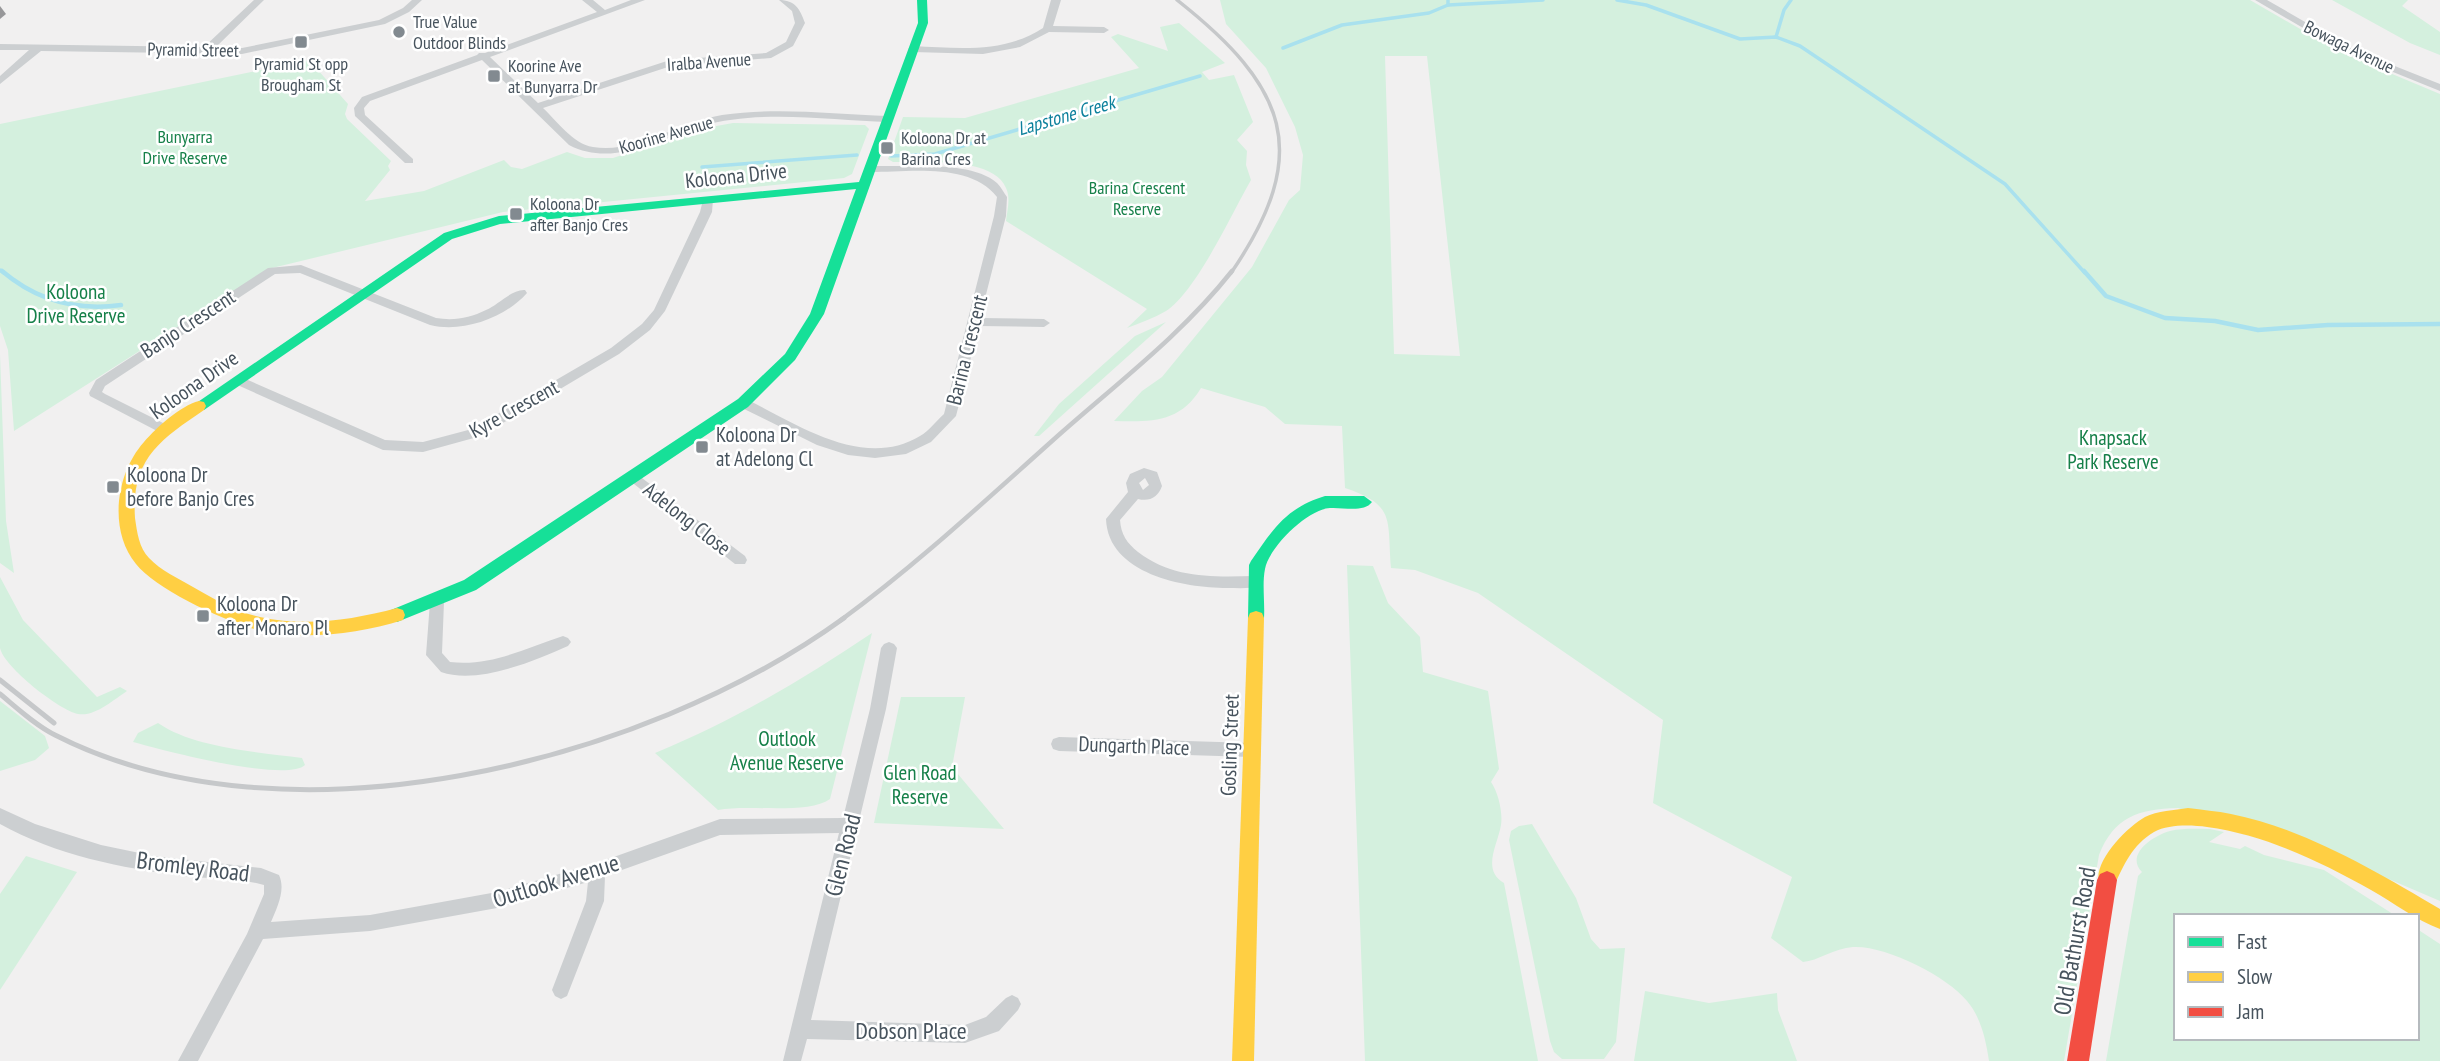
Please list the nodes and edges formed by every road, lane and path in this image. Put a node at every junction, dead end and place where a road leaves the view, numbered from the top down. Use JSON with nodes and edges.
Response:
{"nodes":[{"id":1,"x":259,"y":0,"type":"edge"},
{"id":2,"x":417,"y":0,"type":"edge"},
{"id":3,"x":587,"y":0,"type":"edge"},
{"id":4,"x":640,"y":0,"type":"edge"},
{"id":5,"x":784,"y":0,"type":"edge"},
{"id":6,"x":922,"y":0,"type":"edge"},
{"id":7,"x":1056,"y":0,"type":"edge"},
{"id":8,"x":2260,"y":0,"type":"edge"},
{"id":9,"x":603,"y":13,"type":"junction"},
{"id":10,"x":1047,"y":29,"type":"junction"},
{"id":11,"x":1104,"y":30,"type":"dead end"},
{"id":12,"x":0,"y":47,"type":"edge"},
{"id":13,"x":40,"y":47,"type":"junction"},
{"id":14,"x":913,"y":50,"type":"junction"},
{"id":15,"x":206,"y":51,"type":"junction"},
{"id":16,"x":482,"y":55,"type":"junction"},
{"id":17,"x":0,"y":81,"type":"edge"},
{"id":18,"x":2440,"y":88,"type":"edge"},
{"id":19,"x":536,"y":107,"type":"junction"},
{"id":20,"x":888,"y":119,"type":"junction"},
{"id":21,"x":409,"y":161,"type":"dead end"},
{"id":22,"x":870,"y":169,"type":"junction"},
{"id":23,"x":864,"y":185,"type":"junction"},
{"id":24,"x":708,"y":200,"type":"junction"},
{"id":25,"x":363,"y":293,"type":"junction"},
{"id":26,"x":521,"y":293,"type":"dead end"},
{"id":27,"x":974,"y":322,"type":"junction"},
{"id":28,"x":1044,"y":323,"type":"dead end"},
{"id":29,"x":237,"y":380,"type":"junction"},
{"id":30,"x":743,"y":403,"type":"junction"},
{"id":31,"x":164,"y":429,"type":"junction"},
{"id":32,"x":634,"y":477,"type":"junction"},
{"id":33,"x":1136,"y":492,"type":"dead end"},
{"id":34,"x":1364,"y":502,"type":"dead end"},
{"id":35,"x":740,"y":561,"type":"dead end"},
{"id":36,"x":1255,"y":582,"type":"junction"},
{"id":37,"x":437,"y":602,"type":"junction"},
{"id":38,"x":563,"y":642,"type":"dead end"},
{"id":39,"x":888,"y":648,"type":"dead end"},
{"id":40,"x":1059,"y":744,"type":"dead end"},
{"id":41,"x":1251,"y":750,"type":"junction"},
{"id":42,"x":0,"y":815,"type":"edge"},
{"id":43,"x":850,"y":826,"type":"junction"},
{"id":44,"x":597,"y":871,"type":"junction"},
{"id":45,"x":2440,"y":920,"type":"edge"},
{"id":46,"x":258,"y":931,"type":"junction"},
{"id":47,"x":561,"y":990,"type":"dead end"},
{"id":48,"x":1013,"y":1004,"type":"dead end"},
{"id":49,"x":799,"y":1029,"type":"junction"},
{"id":50,"x":187,"y":1061,"type":"edge"},
{"id":51,"x":792,"y":1061,"type":"edge"},
{"id":52,"x":1243,"y":1061,"type":"edge"},
{"id":53,"x":2078,"y":1061,"type":"edge"}],
"edges":[{"from":1,"to":15,"type":"street"},
{"from":2,"to":15,"type":"street","name":"Pyramid Street"},
{"from":3,"to":9,"type":"street"},
{"from":4,"to":9,"type":"street"},
{"from":5,"to":19,"type":"street","name":"Iralba Avenue"},
{"from":6,"to":14,"type":"street","name":"Koloona Drive"},
{"from":7,"to":10,"type":"street"},
{"from":8,"to":18,"type":"street","name":"Bowaga Avenue"},
{"from":9,"to":16,"type":"street"},
{"from":10,"to":11,"type":"street"},
{"from":10,"to":14,"type":"street"},
{"from":12,"to":13,"type":"street","name":"Pyramid Street"},
{"from":13,"to":15,"type":"street","name":"Pyramid Street"},
{"from":13,"to":17,"type":"street"},
{"from":14,"to":20,"type":"street","name":"Koloona Drive"},
{"from":16,"to":19,"type":"street","name":"Koorine Avenue"},
{"from":16,"to":21,"type":"street"},
{"from":19,"to":20,"type":"street","name":"Koorine Avenue"},
{"from":20,"to":22,"type":"street","name":"Koloona Drive"},
{"from":22,"to":23,"type":"street","name":"Koloona Drive"},
{"from":22,"to":27,"type":"street","name":"Barina Crescent"},
{"from":23,"to":24,"type":"street","name":"Koloona Drive"},
{"from":23,"to":30,"type":"street","name":"Koloona Drive"},
{"from":24,"to":25,"type":"street","name":"Koloona Drive"},
{"from":24,"to":29,"type":"street","name":"Kyre Crescent"},
{"from":25,"to":26,"type":"street"},
{"from":25,"to":29,"type":"street","name":"Koloona Drive"},
{"from":25,"to":31,"type":"street","name":"Banjo Crescent"},
{"from":27,"to":28,"type":"street"},
{"from":27,"to":30,"type":"street","name":"Barina Crescent"},
{"from":29,"to":31,"type":"street","name":"Koloona Drive"},
{"from":30,"to":32,"type":"street","name":"Koloona Drive"},
{"from":31,"to":37,"type":"street","name":"Koloona Drive"},
{"from":32,"to":35,"type":"street","name":"Adelong Close"},
{"from":32,"to":37,"type":"street","name":"Koloona Drive"},
{"from":33,"to":36,"type":"street"},
{"from":34,"to":36,"type":"street","name":"Gosling Street"},
{"from":36,"to":41,"type":"street","name":"Gosling Street"},
{"from":37,"to":38,"type":"street"},
{"from":39,"to":43,"type":"street","name":"Glen Road"},
{"from":40,"to":41,"type":"street","name":"Dungarth Place"},
{"from":41,"to":52,"type":"street","name":"Gosling Street"},
{"from":42,"to":46,"type":"street","name":"Bromley Road"},
{"from":43,"to":44,"type":"street","name":"Outlook Avenue"},
{"from":43,"to":49,"type":"street","name":"Glen Road"},
{"from":44,"to":46,"type":"street","name":"Outlook Avenue"},
{"from":44,"to":47,"type":"street"},
{"from":45,"to":53,"type":"street","name":"Old Bathurst Road"},
{"from":46,"to":50,"type":"street","name":"Bromley Road"},
{"from":48,"to":49,"type":"street","name":"Dobson Place"},
{"from":49,"to":51,"type":"street","name":"Glen Road"}]}
